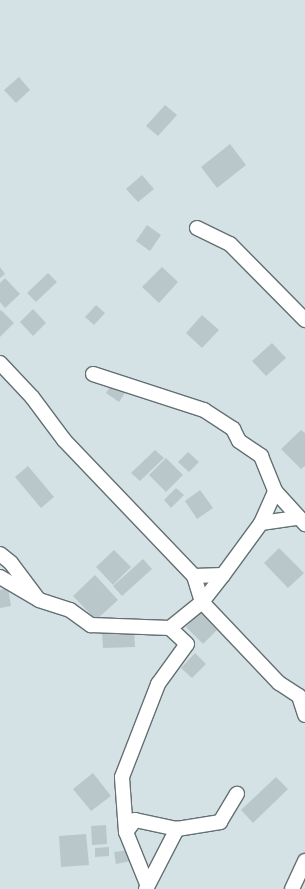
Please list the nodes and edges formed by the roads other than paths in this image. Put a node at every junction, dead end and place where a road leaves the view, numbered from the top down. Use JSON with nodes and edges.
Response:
{"nodes":[{"id":1,"x":197,"y":228,"type":"dead end"},
{"id":2,"x":305,"y":320,"type":"edge"},
{"id":3,"x":0,"y":362,"type":"edge"},
{"id":4,"x":93,"y":374,"type":"dead end"},
{"id":5,"x":275,"y":492,"type":"junction"},
{"id":6,"x":301,"y":521,"type":"edge"},
{"id":7,"x":261,"y":522,"type":"junction"},
{"id":8,"x":0,"y":554,"type":"edge"},
{"id":9,"x":223,"y":575,"type":"junction"},
{"id":10,"x":194,"y":576,"type":"junction"},
{"id":11,"x":0,"y":577,"type":"edge"},
{"id":12,"x":39,"y":600,"type":"junction"},
{"id":13,"x":202,"y":602,"type":"junction"},
{"id":14,"x":170,"y":628,"type":"junction"},
{"id":15,"x":305,"y":715,"type":"edge"},
{"id":16,"x":237,"y":794,"type":"dead end"},
{"id":17,"x":124,"y":807,"type":"junction"},
{"id":18,"x":135,"y":820,"type":"junction"},
{"id":19,"x":177,"y":829,"type":"junction"},
{"id":20,"x":126,"y":832,"type":"junction"},
{"id":21,"x":305,"y":861,"type":"edge"},
{"id":22,"x":146,"y":887,"type":"edge"},
{"id":23,"x":292,"y":889,"type":"edge"}],
"edges":[{"from":1,"to":2,"type":"street"},
{"from":3,"to":10,"type":"street"},
{"from":4,"to":5,"type":"street"},
{"from":5,"to":6,"type":"street"},
{"from":5,"to":7,"type":"street"},
{"from":6,"to":7,"type":"street"},
{"from":7,"to":9,"type":"street"},
{"from":8,"to":12,"type":"street"},
{"from":9,"to":10,"type":"street"},
{"from":9,"to":13,"type":"street"},
{"from":10,"to":13,"type":"street"},
{"from":11,"to":12,"type":"street"},
{"from":12,"to":14,"type":"street"},
{"from":13,"to":14,"type":"street"},
{"from":13,"to":15,"type":"street"},
{"from":14,"to":17,"type":"street"},
{"from":16,"to":19,"type":"street"},
{"from":17,"to":18,"type":"street"},
{"from":17,"to":20,"type":"street"},
{"from":18,"to":19,"type":"street"},
{"from":18,"to":20,"type":"street"},
{"from":19,"to":22,"type":"street"},
{"from":20,"to":22,"type":"street"},
{"from":21,"to":23,"type":"street"}]}
